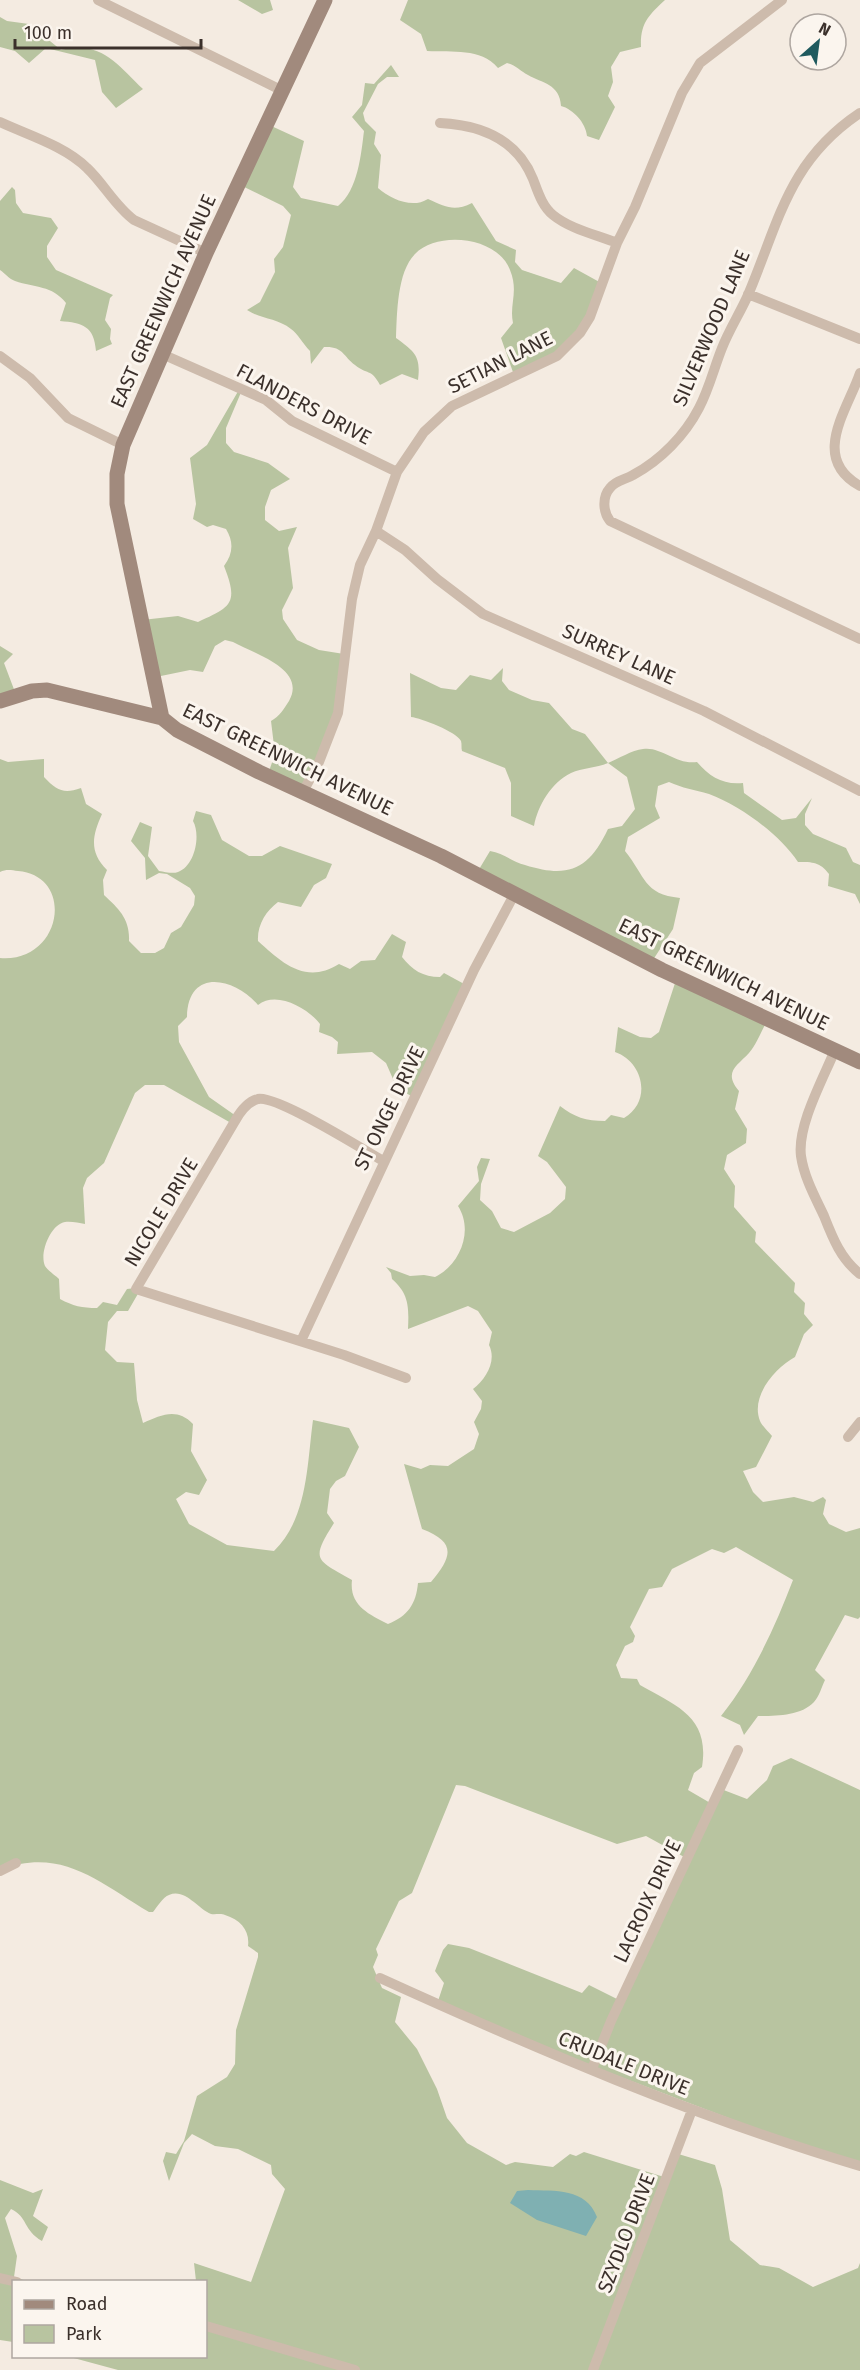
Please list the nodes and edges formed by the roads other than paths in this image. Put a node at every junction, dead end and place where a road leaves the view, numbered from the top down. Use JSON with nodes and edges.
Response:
{"nodes":[{"id":1,"x":98,"y":0,"type":"edge"},
{"id":2,"x":326,"y":0,"type":"edge"},
{"id":3,"x":782,"y":0,"type":"edge"},
{"id":4,"x":283,"y":91,"type":"junction"},
{"id":5,"x":860,"y":113,"type":"edge"},
{"id":6,"x":0,"y":122,"type":"edge"},
{"id":7,"x":440,"y":123,"type":"dead end"},
{"id":8,"x":617,"y":243,"type":"junction"},
{"id":9,"x":206,"y":253,"type":"junction"},
{"id":10,"x":748,"y":294,"type":"junction"},
{"id":11,"x":860,"y":339,"type":"edge"},
{"id":12,"x":162,"y":354,"type":"junction"},
{"id":13,"x":0,"y":356,"type":"edge"},
{"id":14,"x":860,"y":372,"type":"edge"},
{"id":15,"x":123,"y":445,"type":"junction"},
{"id":16,"x":397,"y":472,"type":"junction"},
{"id":17,"x":860,"y":486,"type":"edge"},
{"id":18,"x":376,"y":531,"type":"junction"},
{"id":19,"x":860,"y":639,"type":"edge"},
{"id":20,"x":0,"y":700,"type":"edge"},
{"id":21,"x":162,"y":718,"type":"junction"},
{"id":22,"x":860,"y":791,"type":"edge"},
{"id":23,"x":303,"y":792,"type":"junction"},
{"id":24,"x":515,"y":893,"type":"junction"},
{"id":25,"x":835,"y":1050,"type":"junction"},
{"id":26,"x":860,"y":1062,"type":"edge"},
{"id":27,"x":383,"y":1161,"type":"junction"},
{"id":28,"x":860,"y":1274,"type":"edge"},
{"id":29,"x":301,"y":1341,"type":"junction"},
{"id":30,"x":406,"y":1378,"type":"dead end"},
{"id":31,"x":860,"y":1422,"type":"edge"},
{"id":32,"x":848,"y":1437,"type":"dead end"},
{"id":33,"x":738,"y":1750,"type":"dead end"},
{"id":34,"x":16,"y":1863,"type":"dead end"},
{"id":35,"x":0,"y":1871,"type":"edge"},
{"id":36,"x":380,"y":1978,"type":"dead end"},
{"id":37,"x":592,"y":2069,"type":"junction"},
{"id":38,"x":692,"y":2110,"type":"junction"},
{"id":39,"x":860,"y":2166,"type":"edge"},
{"id":40,"x":207,"y":2326,"type":"edge"},
{"id":41,"x":355,"y":2370,"type":"edge"},
{"id":42,"x":593,"y":2370,"type":"edge"}],
"edges":[{"from":1,"to":4,"type":"street"},
{"from":2,"to":4,"type":"street","name":"EAST GREENWICH AVENUE"},
{"from":3,"to":8,"type":"street","name":"SETIAN LANE"},
{"from":4,"to":9,"type":"street","name":"EAST GREENWICH AVENUE"},
{"from":5,"to":10,"type":"street","name":"SILVERWOOD LANE"},
{"from":6,"to":9,"type":"street"},
{"from":7,"to":8,"type":"street"},
{"from":8,"to":16,"type":"street","name":"SETIAN LANE"},
{"from":9,"to":12,"type":"street","name":"EAST GREENWICH AVENUE"},
{"from":10,"to":11,"type":"street"},
{"from":10,"to":19,"type":"street","name":"SILVERWOOD LANE"},
{"from":12,"to":15,"type":"street","name":"EAST GREENWICH AVENUE"},
{"from":12,"to":16,"type":"street","name":"FLANDERS DRIVE"},
{"from":13,"to":15,"type":"street"},
{"from":14,"to":17,"type":"street"},
{"from":15,"to":21,"type":"street","name":"EAST GREENWICH AVENUE"},
{"from":16,"to":18,"type":"street","name":"SETIAN LANE"},
{"from":18,"to":22,"type":"street","name":"SURREY LANE"},
{"from":18,"to":23,"type":"street","name":"SETIAN LANE"},
{"from":20,"to":21,"type":"street"},
{"from":21,"to":23,"type":"street","name":"EAST GREENWICH AVENUE"},
{"from":23,"to":24,"type":"street","name":"EAST GREENWICH AVENUE"},
{"from":24,"to":25,"type":"street","name":"EAST GREENWICH AVENUE"},
{"from":24,"to":27,"type":"street","name":"ST ONGE DRIVE"},
{"from":25,"to":26,"type":"street","name":"EAST GREENWICH AVENUE"},
{"from":25,"to":28,"type":"street"},
{"from":27,"to":29,"type":"street","name":"ST ONGE DRIVE"},
{"from":27,"to":29,"type":"street","name":"NICOLE DRIVE"},
{"from":29,"to":30,"type":"street","name":"NICOLE DRIVE"},
{"from":31,"to":32,"type":"street"},
{"from":33,"to":37,"type":"street","name":"LACROIX DRIVE"},
{"from":34,"to":35,"type":"street"},
{"from":36,"to":37,"type":"street","name":"CRUDALE DRIVE"},
{"from":37,"to":38,"type":"street","name":"CRUDALE DRIVE"},
{"from":38,"to":39,"type":"street","name":"CRUDALE DRIVE"},
{"from":38,"to":42,"type":"street","name":"SZYDLO DRIVE"},
{"from":40,"to":41,"type":"street"}]}
